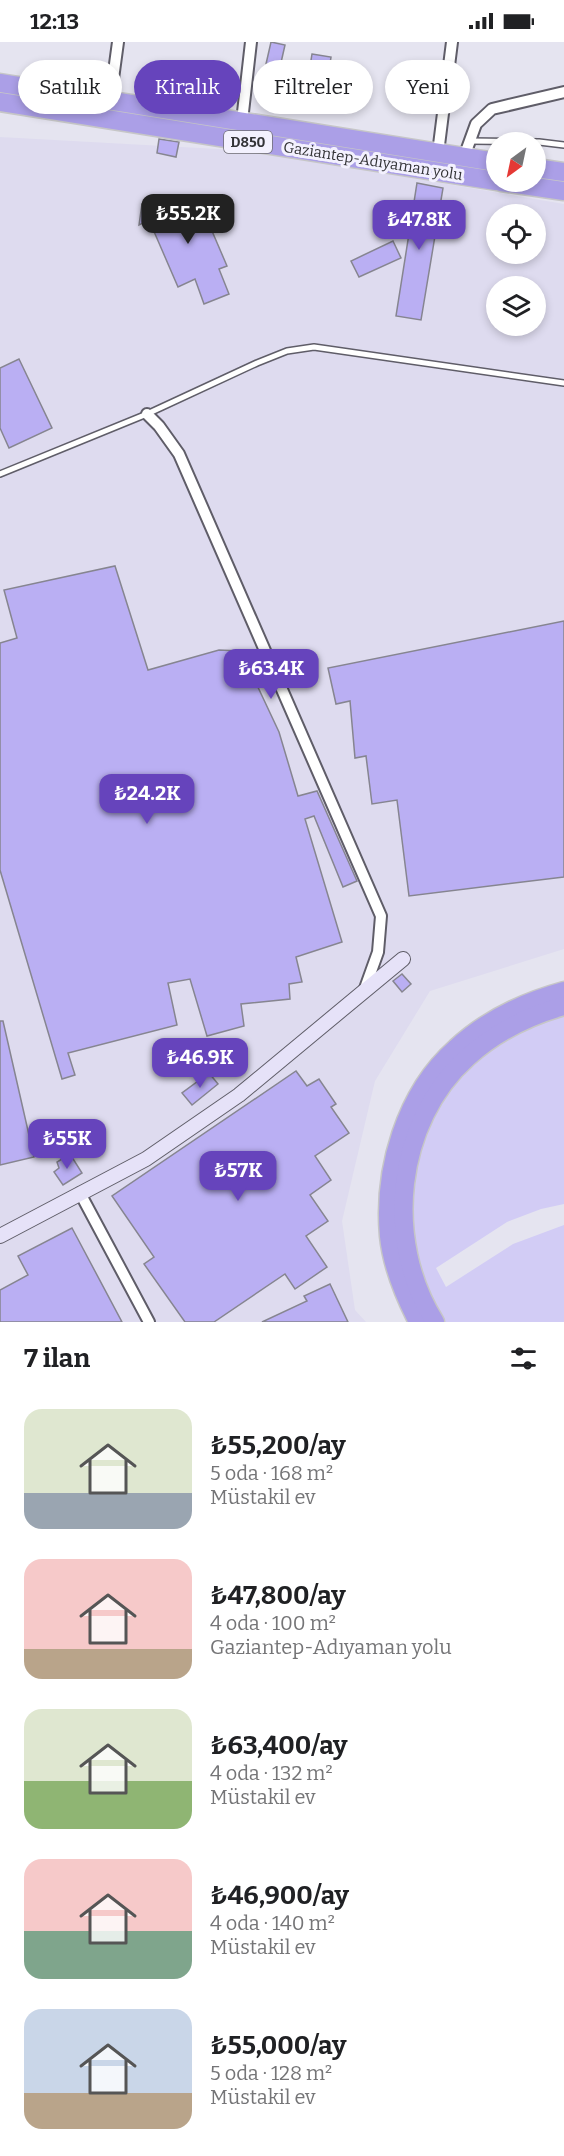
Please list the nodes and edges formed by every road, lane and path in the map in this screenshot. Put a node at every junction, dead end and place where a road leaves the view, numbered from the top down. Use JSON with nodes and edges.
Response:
{"nodes":[{"id":1,"x":118,"y":42,"type":"edge"},
{"id":2,"x":251,"y":42,"type":"edge"},
{"id":3,"x":452,"y":42,"type":"edge"},
{"id":4,"x":116,"y":60,"type":"edge"},
{"id":5,"x":0,"y":83,"type":"edge"},
{"id":6,"x":18,"y":86,"type":"edge"},
{"id":7,"x":564,"y":92,"type":"edge"},
{"id":8,"x":0,"y":102,"type":"edge"},
{"id":9,"x":122,"y":103,"type":"edge"},
{"id":10,"x":242,"y":122,"type":"junction"},
{"id":11,"x":564,"y":145,"type":"edge"},
{"id":12,"x":467,"y":149,"type":"junction"},
{"id":13,"x":438,"y":153,"type":"junction"},
{"id":14,"x":486,"y":158,"type":"edge"},
{"id":15,"x":546,"y":169,"type":"edge"},
{"id":16,"x":564,"y":172,"type":"edge"},
{"id":17,"x":486,"y":179,"type":"edge"},
{"id":18,"x":546,"y":188,"type":"edge"},
{"id":19,"x":564,"y":191,"type":"edge"},
{"id":20,"x":564,"y":383,"type":"edge"},
{"id":21,"x":147,"y":414,"type":"junction"},
{"id":22,"x":0,"y":474,"type":"edge"},
{"id":23,"x":403,"y":959,"type":"dead end"},
{"id":24,"x":564,"y":991,"type":"edge"},
{"id":25,"x":364,"y":992,"type":"junction"},
{"id":26,"x":564,"y":1006,"type":"edge"},
{"id":27,"x":80,"y":1193,"type":"junction"},
{"id":28,"x":0,"y":1236,"type":"edge"},
{"id":29,"x":149,"y":1322,"type":"edge"},
{"id":30,"x":418,"y":1322,"type":"edge"},
{"id":31,"x":435,"y":1322,"type":"edge"}],
"edges":[{"from":1,"to":4,"type":"street"},
{"from":2,"to":10,"type":"street"},
{"from":3,"to":13,"type":"street"},
{"from":5,"to":6,"type":"highway","name":"Gaziantep-Adıyaman yolu","number":"D850"},
{"from":7,"to":12,"type":"street"},
{"from":8,"to":17,"type":"highway","name":"Gaziantep-Adıyaman yolu","number":"D850"},
{"from":9,"to":10,"type":"highway","name":"Gaziantep-Adıyaman yolu","number":"D850"},
{"from":10,"to":13,"type":"highway","name":"Gaziantep-Adıyaman yolu","number":"D850"},
{"from":11,"to":12,"type":"lane"},
{"from":12,"to":13,"type":"highway","name":"Gaziantep-Adıyaman yolu","number":"D850"},
{"from":12,"to":14,"type":"highway","name":"Gaziantep-Adıyaman yolu","number":"D850"},
{"from":15,"to":16,"type":"highway"},
{"from":18,"to":19,"type":"highway"},
{"from":20,"to":21,"type":"lane"},
{"from":21,"to":22,"type":"lane"},
{"from":21,"to":25,"type":"street"},
{"from":23,"to":25,"type":"street"},
{"from":24,"to":30,"type":"highway"},
{"from":25,"to":27,"type":"street"},
{"from":26,"to":31,"type":"highway"},
{"from":27,"to":28,"type":"street"},
{"from":27,"to":29,"type":"street"}]}
